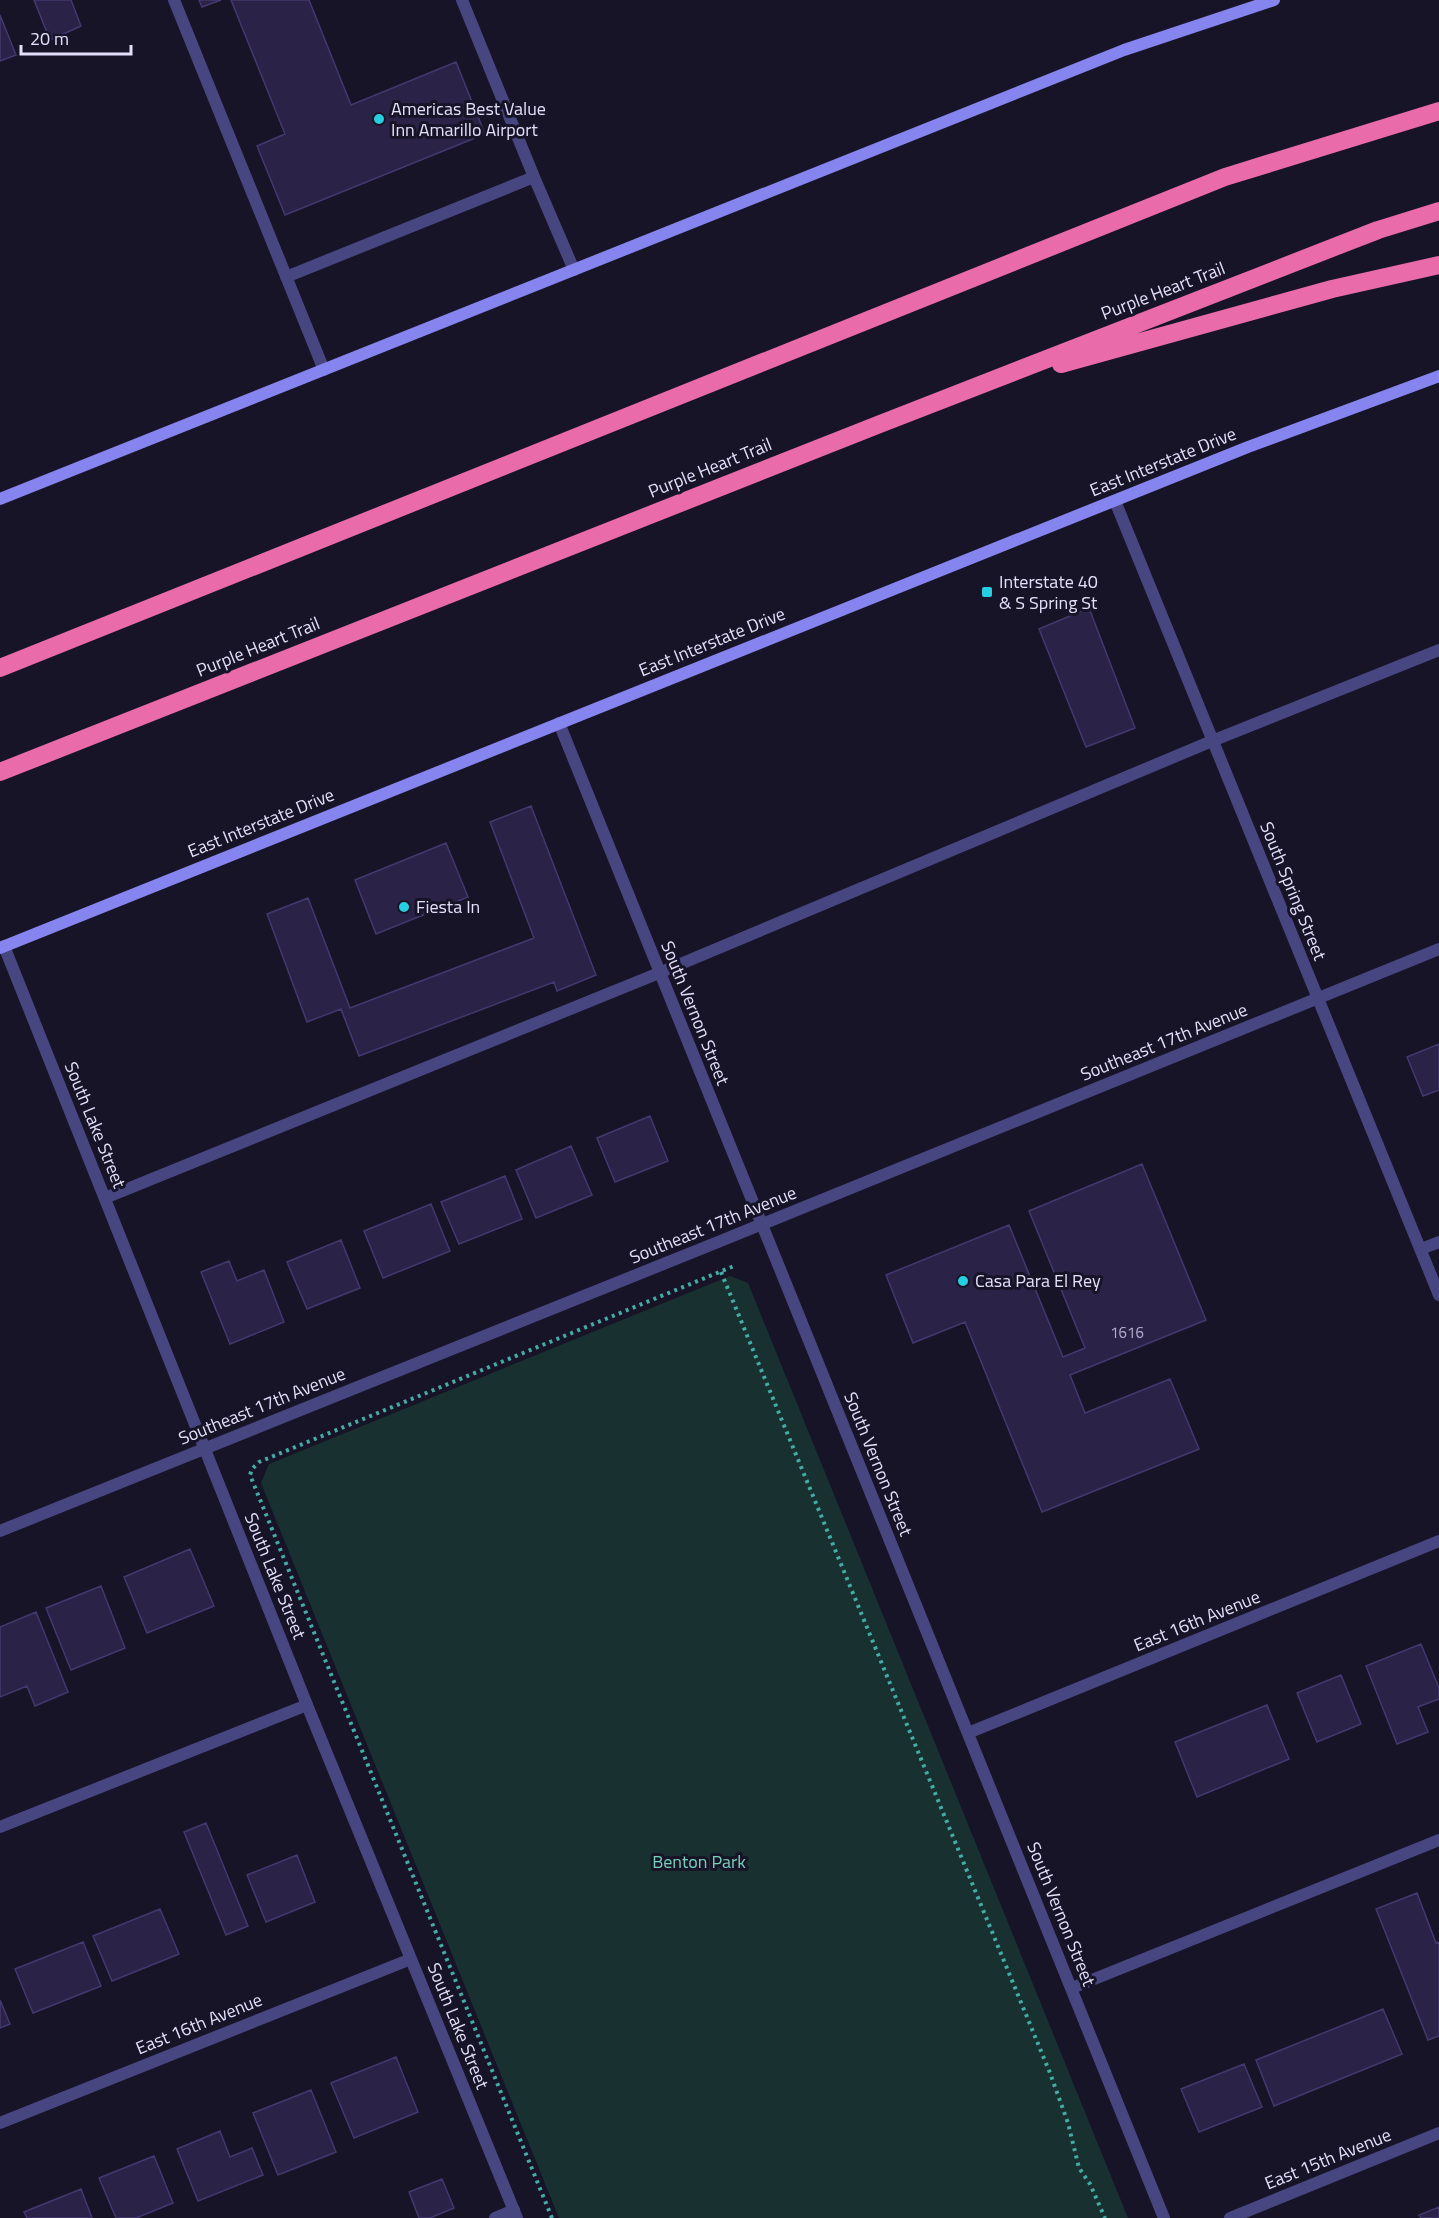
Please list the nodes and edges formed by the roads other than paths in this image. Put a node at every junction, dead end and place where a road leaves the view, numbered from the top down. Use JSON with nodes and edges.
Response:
{"nodes":[{"id":1,"x":174,"y":0,"type":"edge"},
{"id":2,"x":462,"y":0,"type":"edge"},
{"id":3,"x":1274,"y":0,"type":"edge"},
{"id":4,"x":1439,"y":110,"type":"edge"},
{"id":5,"x":534,"y":177,"type":"junction"},
{"id":6,"x":1439,"y":211,"type":"edge"},
{"id":7,"x":1439,"y":266,"type":"edge"},
{"id":8,"x":574,"y":270,"type":"junction"},
{"id":9,"x":286,"y":277,"type":"junction"},
{"id":10,"x":324,"y":370,"type":"junction"},
{"id":11,"x":1439,"y":376,"type":"edge"},
{"id":12,"x":964,"y":391,"type":"junction"},
{"id":13,"x":0,"y":499,"type":"edge"},
{"id":14,"x":1115,"y":501,"type":"junction"},
{"id":15,"x":1439,"y":650,"type":"edge"},
{"id":16,"x":0,"y":668,"type":"edge"},
{"id":17,"x":559,"y":723,"type":"junction"},
{"id":18,"x":1212,"y":741,"type":"junction"},
{"id":19,"x":0,"y":772,"type":"edge"},
{"id":20,"x":2,"y":947,"type":"edge"},
{"id":21,"x":1439,"y":950,"type":"edge"},
{"id":22,"x":659,"y":973,"type":"junction"},
{"id":23,"x":1317,"y":999,"type":"junction"},
{"id":24,"x":105,"y":1198,"type":"junction"},
{"id":25,"x":761,"y":1225,"type":"junction"},
{"id":26,"x":1439,"y":1242,"type":"edge"},
{"id":27,"x":1421,"y":1249,"type":"junction"},
{"id":28,"x":1439,"y":1295,"type":"edge"},
{"id":29,"x":205,"y":1448,"type":"junction"},
{"id":30,"x":0,"y":1531,"type":"edge"},
{"id":31,"x":1439,"y":1541,"type":"edge"},
{"id":32,"x":307,"y":1705,"type":"junction"},
{"id":33,"x":968,"y":1733,"type":"junction"},
{"id":34,"x":0,"y":1827,"type":"edge"},
{"id":35,"x":1439,"y":1840,"type":"edge"},
{"id":36,"x":411,"y":1959,"type":"junction"},
{"id":37,"x":1072,"y":1988,"type":"junction"},
{"id":38,"x":0,"y":2123,"type":"edge"},
{"id":39,"x":1439,"y":2133,"type":"edge"},
{"id":40,"x":515,"y":2214,"type":"edge"},
{"id":41,"x":495,"y":2218,"type":"edge"},
{"id":42,"x":1164,"y":2218,"type":"edge"},
{"id":43,"x":1230,"y":2218,"type":"edge"}],
"edges":[{"from":1,"to":9,"type":"street"},
{"from":2,"to":5,"type":"street"},
{"from":3,"to":8,"type":"main road"},
{"from":4,"to":16,"type":"highway"},
{"from":5,"to":8,"type":"street"},
{"from":5,"to":9,"type":"street"},
{"from":6,"to":12,"type":"highway","name":"Purple Heart Trail"},
{"from":7,"to":12,"type":"highway"},
{"from":8,"to":10,"type":"main road"},
{"from":9,"to":10,"type":"street"},
{"from":10,"to":13,"type":"main road"},
{"from":11,"to":14,"type":"main road","name":"East Interstate Drive"},
{"from":12,"to":19,"type":"highway","name":"Purple Heart Trail"},
{"from":14,"to":17,"type":"main road","name":"East Interstate Drive"},
{"from":14,"to":18,"type":"street","name":"South Spring Street"},
{"from":15,"to":18,"type":"street"},
{"from":17,"to":20,"type":"main road","name":"East Interstate Drive"},
{"from":17,"to":22,"type":"street","name":"South Vernon Street"},
{"from":18,"to":22,"type":"street"},
{"from":18,"to":23,"type":"street","name":"South Spring Street"},
{"from":20,"to":24,"type":"street","name":"South Lake Street"},
{"from":21,"to":23,"type":"street","name":"Southeast 17th Avenue"},
{"from":22,"to":24,"type":"street"},
{"from":22,"to":25,"type":"street","name":"South Vernon Street"},
{"from":23,"to":25,"type":"street","name":"Southeast 17th Avenue"},
{"from":23,"to":27,"type":"street","name":"South Spring Street"},
{"from":24,"to":29,"type":"street","name":"South Lake Street"},
{"from":25,"to":29,"type":"street","name":"Southeast 17th Avenue"},
{"from":25,"to":33,"type":"street","name":"South Vernon Street"},
{"from":26,"to":27,"type":"street"},
{"from":27,"to":28,"type":"street","name":"South Spring Street"},
{"from":29,"to":30,"type":"street","name":"Southeast 17th Avenue"},
{"from":29,"to":32,"type":"street","name":"South Lake Street"},
{"from":31,"to":33,"type":"street","name":"East 16th Avenue"},
{"from":32,"to":34,"type":"street"},
{"from":32,"to":36,"type":"street","name":"South Lake Street"},
{"from":33,"to":37,"type":"street","name":"South Vernon Street"},
{"from":35,"to":37,"type":"street"},
{"from":36,"to":38,"type":"street","name":"East 16th Avenue"},
{"from":36,"to":40,"type":"street","name":"South Lake Street"},
{"from":37,"to":42,"type":"street","name":"South Vernon Street"},
{"from":39,"to":43,"type":"street","name":"East 15th Avenue"},
{"from":40,"to":41,"type":"street"}]}
